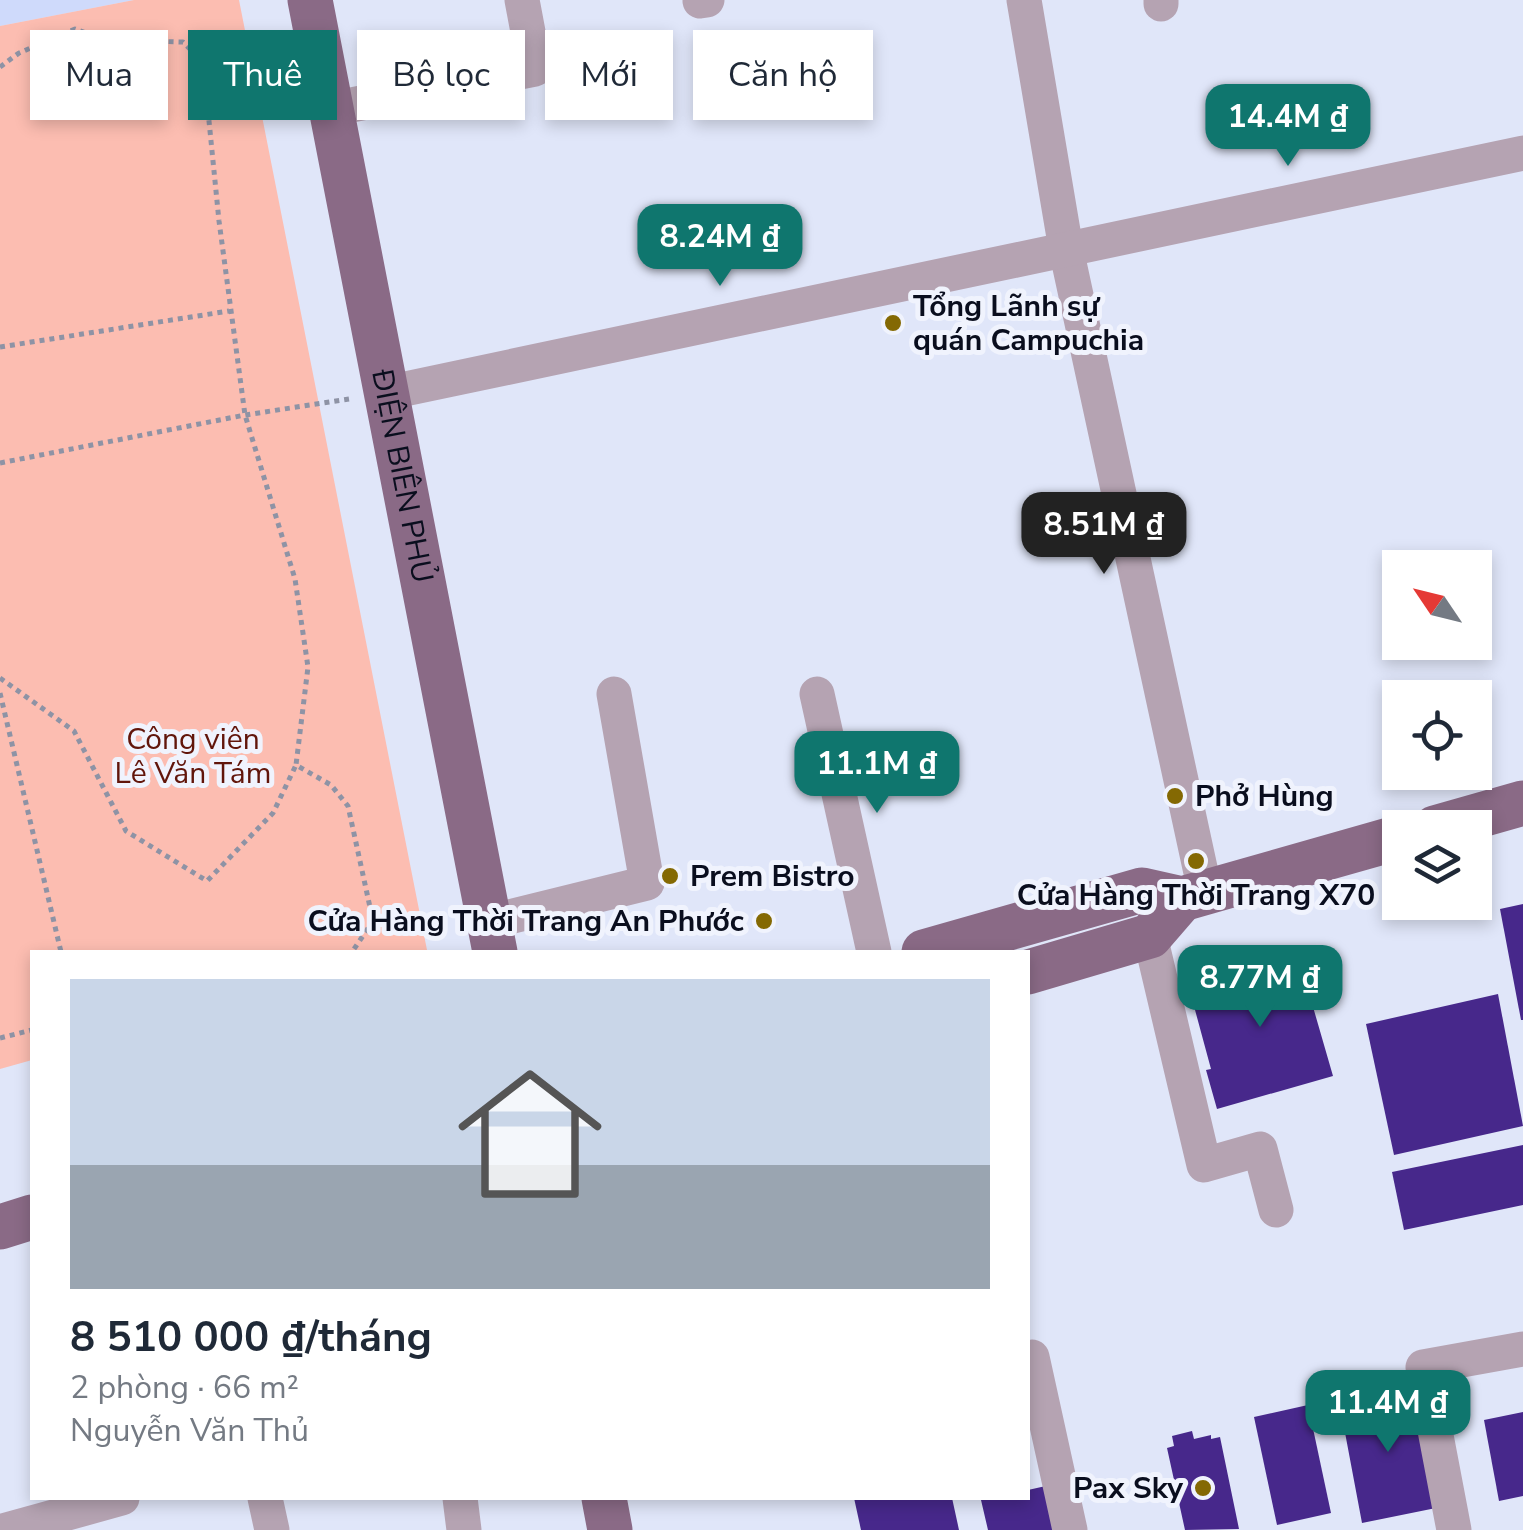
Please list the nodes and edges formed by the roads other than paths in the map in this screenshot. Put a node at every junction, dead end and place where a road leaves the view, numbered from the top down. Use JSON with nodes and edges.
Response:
{"nodes":[{"id":1,"x":310,"y":0,"type":"edge"},
{"id":2,"x":522,"y":0,"type":"edge"},
{"id":3,"x":1024,"y":0,"type":"edge"},
{"id":4,"x":316,"y":30,"type":"edge"},
{"id":5,"x":337,"y":108,"type":"edge"},
{"id":6,"x":333,"y":120,"type":"edge"},
{"id":7,"x":1523,"y":153,"type":"edge"},
{"id":8,"x":1066,"y":249,"type":"junction"},
{"id":9,"x":386,"y":393,"type":"junction"},
{"id":10,"x":614,"y":694,"type":"dead end"},
{"id":11,"x":818,"y":694,"type":"dead end"},
{"id":12,"x":1523,"y":803,"type":"edge"},
{"id":13,"x":1492,"y":812,"type":"edge"},
{"id":14,"x":1382,"y":842,"type":"edge"},
{"id":15,"x":1176,"y":893,"type":"junction"},
{"id":16,"x":1150,"y":936,"type":"junction"},
{"id":17,"x":492,"y":937,"type":"edge"},
{"id":18,"x":874,"y":950,"type":"edge"},
{"id":19,"x":933,"y":950,"type":"edge"},
{"id":20,"x":1030,"y":971,"type":"edge"},
{"id":21,"x":1276,"y":1210,"type":"dead end"},
{"id":22,"x":30,"y":1218,"type":"edge"},
{"id":23,"x":0,"y":1227,"type":"edge"},
{"id":24,"x":30,"y":1251,"type":"edge"},
{"id":25,"x":0,"y":1259,"type":"edge"},
{"id":26,"x":1523,"y":1349,"type":"edge"},
{"id":27,"x":1032,"y":1357,"type":"dead end"},
{"id":28,"x":117,"y":1500,"type":"edge"},
{"id":29,"x":266,"y":1500,"type":"edge"},
{"id":30,"x":460,"y":1500,"type":"edge"},
{"id":31,"x":604,"y":1500,"type":"edge"},
{"id":32,"x":59,"y":1523,"type":"edge"},
{"id":33,"x":6,"y":1530,"type":"edge"},
{"id":34,"x":272,"y":1530,"type":"edge"},
{"id":35,"x":464,"y":1530,"type":"edge"},
{"id":36,"x":610,"y":1530,"type":"edge"},
{"id":37,"x":1070,"y":1530,"type":"edge"},
{"id":38,"x":1454,"y":1530,"type":"edge"}],
"edges":[{"from":1,"to":4,"type":"main road","name":"ĐIỆN BIÊN PHỦ"},
{"from":2,"to":5,"type":"street"},
{"from":3,"to":8,"type":"street"},
{"from":6,"to":9,"type":"main road","name":"ĐIỆN BIÊN PHỦ"},
{"from":7,"to":8,"type":"street"},
{"from":8,"to":9,"type":"street"},
{"from":8,"to":15,"type":"street"},
{"from":9,"to":17,"type":"main road","name":"ĐIỆN BIÊN PHỦ"},
{"from":10,"to":17,"type":"street"},
{"from":11,"to":18,"type":"street"},
{"from":12,"to":13,"type":"main road"},
{"from":14,"to":15,"type":"main road"},
{"from":15,"to":16,"type":"main road"},
{"from":15,"to":19,"type":"main road"},
{"from":16,"to":20,"type":"main road"},
{"from":16,"to":21,"type":"street"},
{"from":22,"to":23,"type":"main road"},
{"from":24,"to":25,"type":"main road"},
{"from":26,"to":38,"type":"street"},
{"from":27,"to":37,"type":"street"},
{"from":28,"to":32,"type":"street"},
{"from":29,"to":34,"type":"street"},
{"from":30,"to":35,"type":"street"},
{"from":31,"to":36,"type":"main road"},
{"from":32,"to":33,"type":"street"}]}
